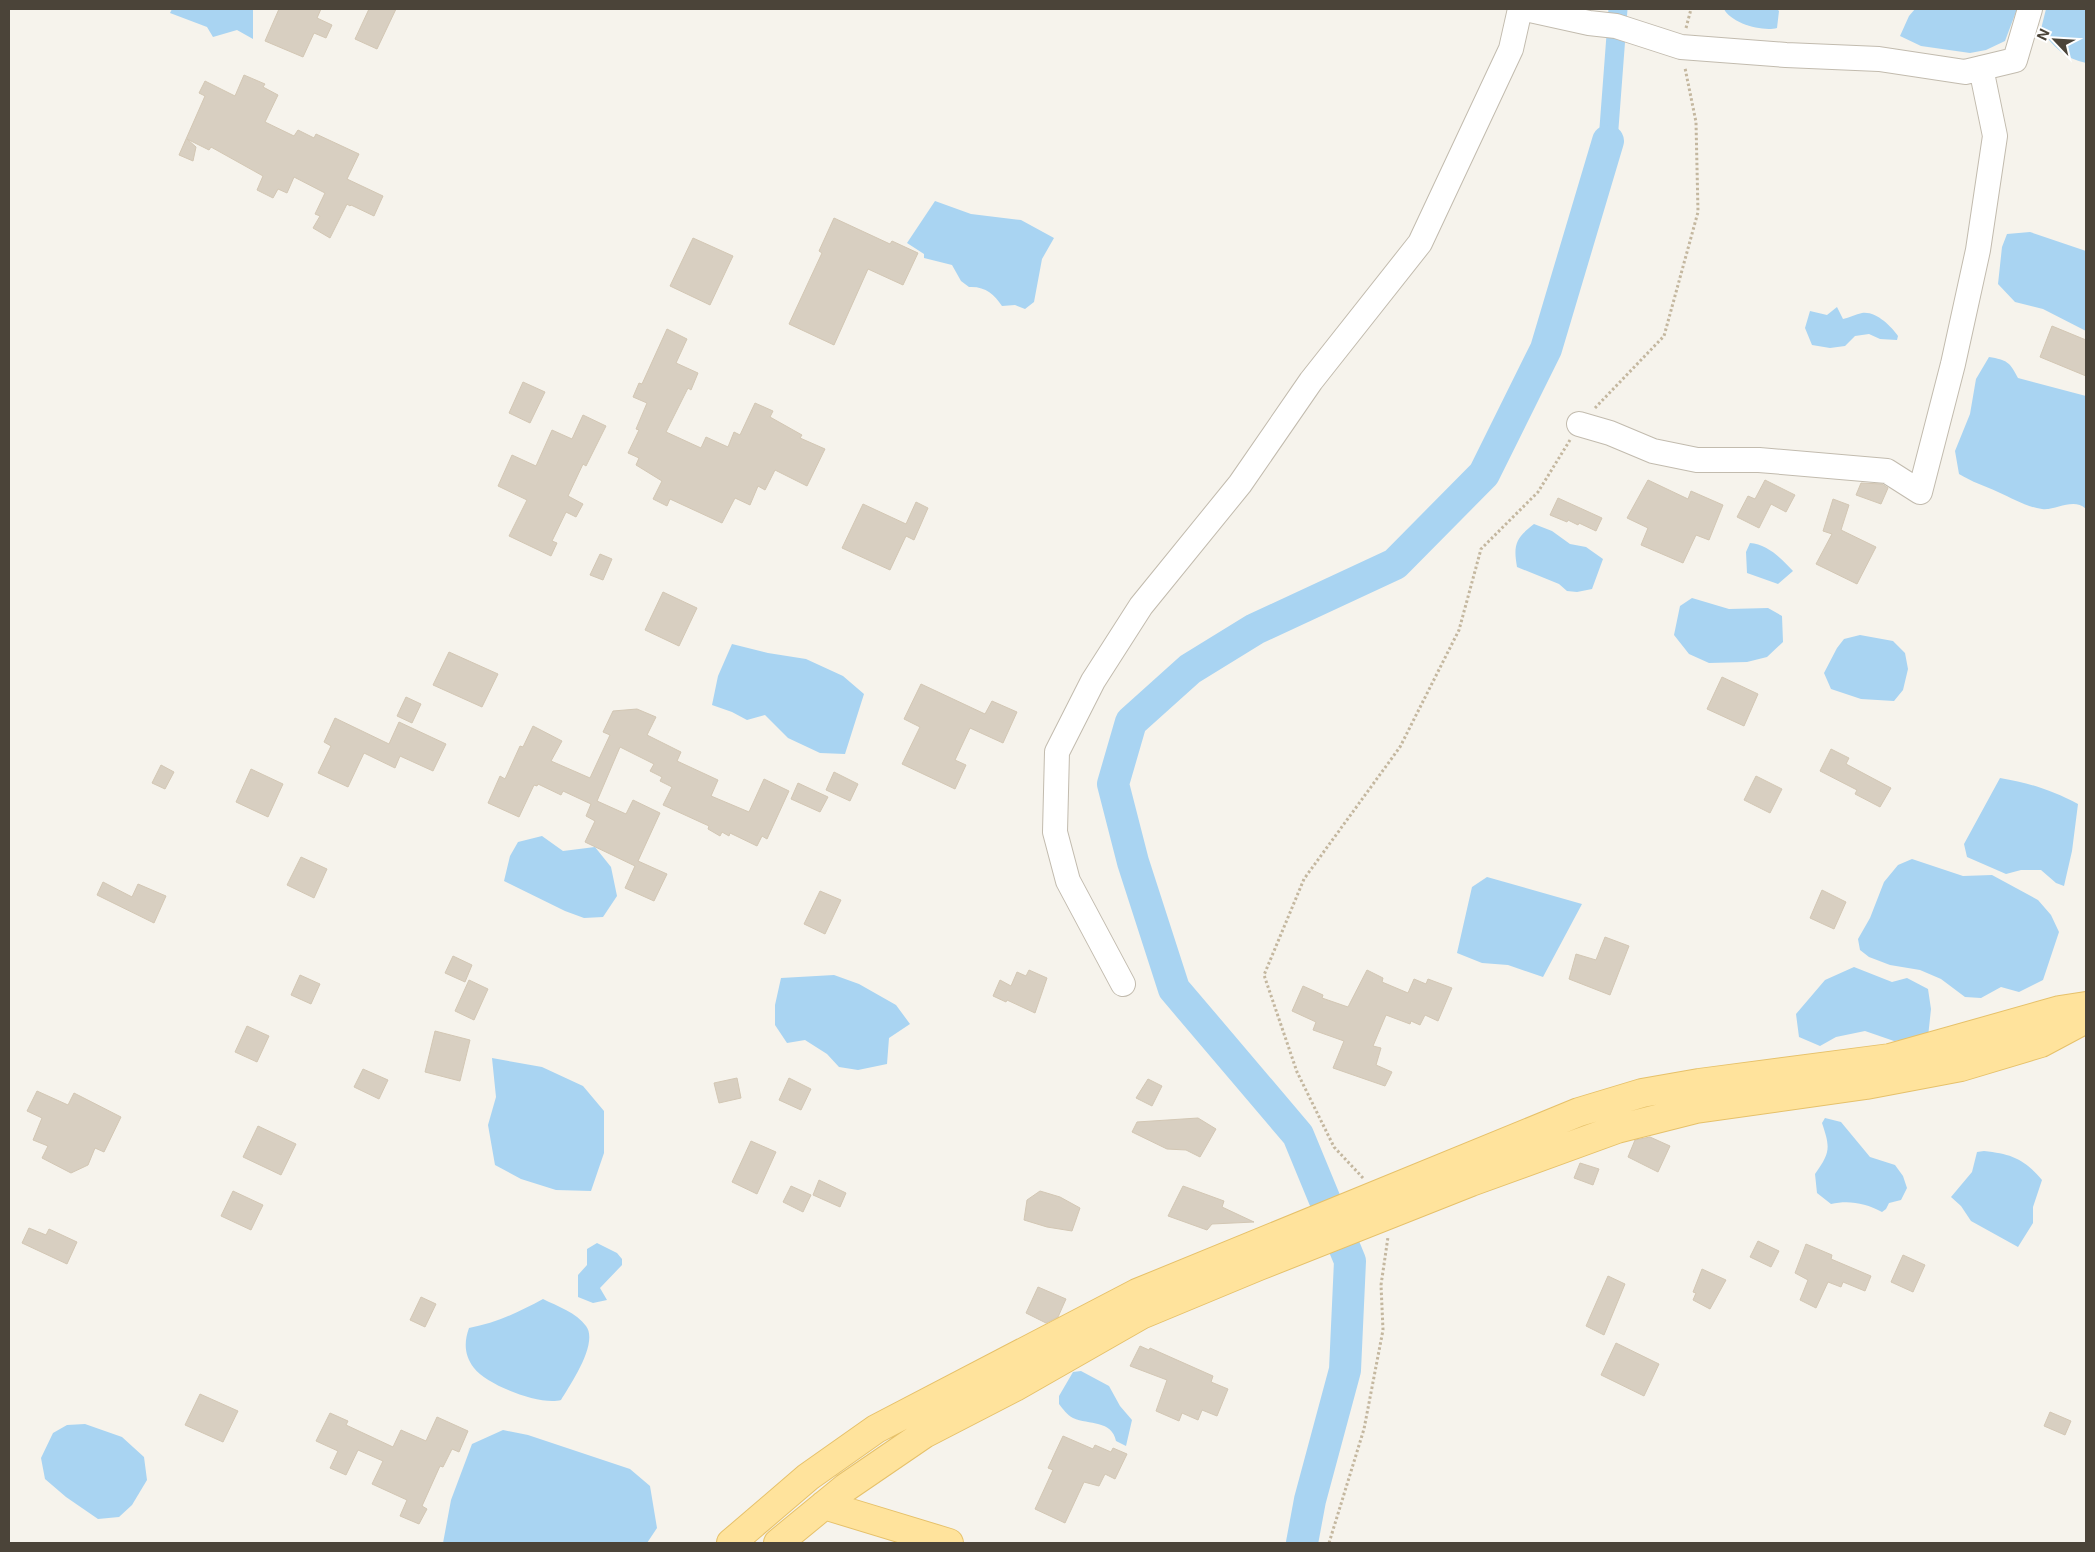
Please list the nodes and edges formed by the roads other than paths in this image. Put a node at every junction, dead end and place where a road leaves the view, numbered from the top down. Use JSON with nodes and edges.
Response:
{"nodes":[{"id":1,"x":1520,"y":9,"type":"edge"},
{"id":2,"x":1525,"y":9,"type":"edge"},
{"id":3,"x":2030,"y":9,"type":"edge"},
{"id":4,"x":1981,"y":68,"type":"junction"},
{"id":5,"x":1579,"y":424,"type":"road end"},
{"id":6,"x":1123,"y":984,"type":"dead end"},
{"id":7,"x":2086,"y":1006,"type":"edge"},
{"id":8,"x":2086,"y":1019,"type":"edge"},
{"id":9,"x":1377,"y":1209,"type":"junction"},
{"id":10,"x":1255,"y":1257,"type":"junction"},
{"id":11,"x":824,"y":1505,"type":"junction"},
{"id":12,"x":731,"y":1543,"type":"edge"},
{"id":13,"x":778,"y":1543,"type":"edge"},
{"id":14,"x":949,"y":1543,"type":"edge"}],
"edges":[{"from":1,"to":6,"type":"street"},
{"from":2,"to":4,"type":"street"},
{"from":3,"to":4,"type":"street"},
{"from":4,"to":5,"type":"street"},
{"from":7,"to":9,"type":"main road"},
{"from":8,"to":9,"type":"main road"},
{"from":9,"to":10,"type":"main road"},
{"from":10,"to":11,"type":"main road"},
{"from":10,"to":12,"type":"main road"},
{"from":11,"to":13,"type":"main road"},
{"from":11,"to":14,"type":"main road"}]}
